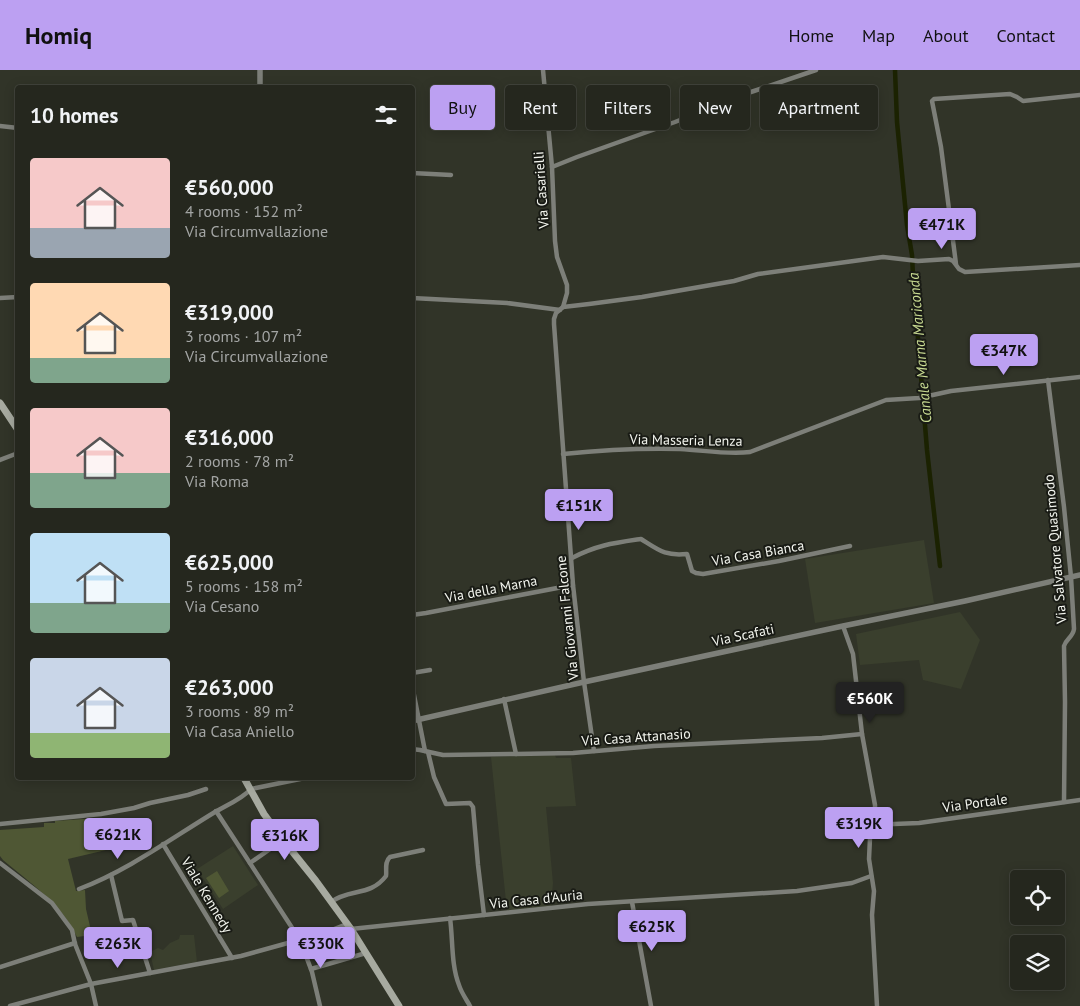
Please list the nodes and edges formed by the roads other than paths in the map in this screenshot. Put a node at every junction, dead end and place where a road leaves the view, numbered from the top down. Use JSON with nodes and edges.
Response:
{"nodes":[{"id":1,"x":260,"y":70,"type":"edge"},
{"id":2,"x":543,"y":70,"type":"edge"},
{"id":3,"x":816,"y":70,"type":"edge"},
{"id":4,"x":260,"y":85,"type":"edge"},
{"id":5,"x":1080,"y":95,"type":"edge"},
{"id":6,"x":0,"y":126,"type":"edge"},
{"id":7,"x":15,"y":128,"type":"edge"},
{"id":8,"x":552,"y":167,"type":"junction"},
{"id":9,"x":415,"y":173,"type":"edge"},
{"id":10,"x":451,"y":175,"type":"dead end"},
{"id":11,"x":956,"y":265,"type":"junction"},
{"id":12,"x":1080,"y":265,"type":"edge"},
{"id":13,"x":15,"y":297,"type":"edge"},
{"id":14,"x":0,"y":298,"type":"edge"},
{"id":15,"x":415,"y":298,"type":"edge"},
{"id":16,"x":561,"y":308,"type":"junction"},
{"id":17,"x":1080,"y":377,"type":"edge"},
{"id":18,"x":1048,"y":380,"type":"junction"},
{"id":19,"x":0,"y":403,"type":"edge"},
{"id":20,"x":15,"y":426,"type":"edge"},
{"id":21,"x":15,"y":454,"type":"edge"},
{"id":22,"x":563,"y":454,"type":"junction"},
{"id":23,"x":0,"y":460,"type":"edge"},
{"id":24,"x":850,"y":546,"type":"dead end"},
{"id":25,"x":572,"y":558,"type":"junction"},
{"id":26,"x":1080,"y":575,"type":"edge"},
{"id":27,"x":1071,"y":577,"type":"junction"},
{"id":28,"x":573,"y":585,"type":"junction"},
{"id":29,"x":415,"y":614,"type":"edge"},
{"id":30,"x":843,"y":626,"type":"junction"},
{"id":31,"x":430,"y":670,"type":"dead end"},
{"id":32,"x":415,"y":672,"type":"edge"},
{"id":33,"x":584,"y":682,"type":"junction"},
{"id":34,"x":504,"y":700,"type":"junction"},
{"id":35,"x":415,"y":720,"type":"edge"},
{"id":36,"x":862,"y":734,"type":"junction"},
{"id":37,"x":415,"y":750,"type":"edge"},
{"id":38,"x":594,"y":751,"type":"junction"},
{"id":39,"x":426,"y":752,"type":"junction"},
{"id":40,"x":516,"y":754,"type":"junction"},
{"id":41,"x":245,"y":780,"type":"edge"},
{"id":42,"x":295,"y":780,"type":"edge"},
{"id":43,"x":206,"y":789,"type":"dead end"},
{"id":44,"x":251,"y":789,"type":"junction"},
{"id":45,"x":1080,"y":800,"type":"edge"},
{"id":46,"x":1064,"y":802,"type":"junction"},
{"id":47,"x":216,"y":811,"type":"junction"},
{"id":48,"x":0,"y":824,"type":"edge"},
{"id":49,"x":874,"y":824,"type":"junction"},
{"id":50,"x":283,"y":840,"type":"junction"},
{"id":51,"x":163,"y":844,"type":"junction"},
{"id":52,"x":423,"y":850,"type":"dead end"},
{"id":53,"x":0,"y":863,"type":"edge"},
{"id":54,"x":250,"y":863,"type":"junction"},
{"id":55,"x":111,"y":875,"type":"junction"},
{"id":56,"x":871,"y":876,"type":"junction"},
{"id":57,"x":79,"y":889,"type":"dead end"},
{"id":58,"x":331,"y":902,"type":"junction"},
{"id":59,"x":632,"y":902,"type":"junction"},
{"id":60,"x":484,"y":915,"type":"junction"},
{"id":61,"x":450,"y":918,"type":"junction"},
{"id":62,"x":349,"y":926,"type":"junction"},
{"id":63,"x":300,"y":940,"type":"junction"},
{"id":64,"x":75,"y":943,"type":"junction"},
{"id":65,"x":366,"y":953,"type":"junction"},
{"id":66,"x":232,"y":958,"type":"junction"},
{"id":67,"x":0,"y":967,"type":"edge"},
{"id":68,"x":311,"y":969,"type":"junction"},
{"id":69,"x":150,"y":973,"type":"junction"},
{"id":70,"x":91,"y":984,"type":"junction"},
{"id":71,"x":10,"y":1006,"type":"edge"},
{"id":72,"x":96,"y":1006,"type":"edge"},
{"id":73,"x":320,"y":1006,"type":"edge"},
{"id":74,"x":398,"y":1006,"type":"edge"},
{"id":75,"x":470,"y":1006,"type":"edge"},
{"id":76,"x":651,"y":1006,"type":"edge"},
{"id":77,"x":877,"y":1006,"type":"edge"}],
"edges":[{"from":1,"to":4,"type":"street"},
{"from":2,"to":8,"type":"street","name":"Via Casarielli"},
{"from":3,"to":8,"type":"street"},
{"from":5,"to":11,"type":"street"},
{"from":6,"to":7,"type":"street"},
{"from":8,"to":16,"type":"street","name":"Via Casarielli"},
{"from":9,"to":10,"type":"street"},
{"from":11,"to":12,"type":"street"},
{"from":11,"to":16,"type":"street"},
{"from":13,"to":14,"type":"street"},
{"from":15,"to":16,"type":"street"},
{"from":16,"to":22,"type":"street","name":"Via Giovanni Falcone"},
{"from":17,"to":18,"type":"street","name":"Via Masseria Lenza"},
{"from":18,"to":22,"type":"street","name":"Via Masseria Lenza"},
{"from":18,"to":27,"type":"street","name":"Via Salvatore Quasimodo"},
{"from":19,"to":20,"type":"main road"},
{"from":21,"to":23,"type":"street"},
{"from":22,"to":25,"type":"street","name":"Via Giovanni Falcone"},
{"from":24,"to":25,"type":"street","name":"Via Casa Bianca"},
{"from":25,"to":28,"type":"street","name":"Via Giovanni Falcone"},
{"from":26,"to":27,"type":"street","name":"Via Scafati"},
{"from":27,"to":30,"type":"street","name":"Via Scafati"},
{"from":27,"to":46,"type":"street","name":"Via Salvatore Quasimodo"},
{"from":28,"to":29,"type":"street","name":"Via della Marna"},
{"from":28,"to":33,"type":"street","name":"Via Giovanni Falcone"},
{"from":30,"to":33,"type":"street","name":"Via Scafati"},
{"from":30,"to":36,"type":"street"},
{"from":31,"to":32,"type":"street"},
{"from":33,"to":34,"type":"street","name":"Via Scafati"},
{"from":33,"to":38,"type":"street","name":"Via Giovanni Falcone"},
{"from":34,"to":35,"type":"street","name":"Via Scafati"},
{"from":34,"to":40,"type":"street"},
{"from":35,"to":39,"type":"street"},
{"from":36,"to":38,"type":"street","name":"Via Casa Attanasio"},
{"from":36,"to":49,"type":"street"},
{"from":37,"to":39,"type":"street","name":"Via Casa Attanasio"},
{"from":38,"to":40,"type":"street","name":"Via Casa Attanasio"},
{"from":39,"to":40,"type":"street","name":"Via Casa Attanasio"},
{"from":39,"to":60,"type":"street"},
{"from":41,"to":44,"type":"main road"},
{"from":42,"to":44,"type":"street"},
{"from":43,"to":48,"type":"street"},
{"from":44,"to":47,"type":"street"},
{"from":44,"to":50,"type":"main road"},
{"from":45,"to":46,"type":"street","name":"Via Portale"},
{"from":46,"to":49,"type":"street","name":"Via Portale"},
{"from":47,"to":51,"type":"street"},
{"from":47,"to":54,"type":"street"},
{"from":49,"to":56,"type":"street"},
{"from":50,"to":54,"type":"street"},
{"from":50,"to":58,"type":"main road"},
{"from":51,"to":55,"type":"street"},
{"from":51,"to":66,"type":"street","name":"Viale Kennedy"},
{"from":52,"to":58,"type":"street"},
{"from":53,"to":64,"type":"street"},
{"from":54,"to":63,"type":"street"},
{"from":55,"to":57,"type":"street"},
{"from":55,"to":69,"type":"street"},
{"from":56,"to":59,"type":"street","name":"Via Casa d'Auria"},
{"from":56,"to":77,"type":"street"},
{"from":58,"to":62,"type":"main road"},
{"from":59,"to":60,"type":"street","name":"Via Casa d'Auria"},
{"from":59,"to":76,"type":"street"},
{"from":60,"to":61,"type":"street","name":"Via Casa d'Auria"},
{"from":61,"to":62,"type":"street","name":"Via Casa d'Auria"},
{"from":61,"to":75,"type":"street"},
{"from":62,"to":63,"type":"street","name":"Via Casa d'Auria"},
{"from":62,"to":65,"type":"main road"},
{"from":63,"to":66,"type":"street","name":"Via Casa d'Auria"},
{"from":63,"to":68,"type":"street"},
{"from":64,"to":67,"type":"street"},
{"from":64,"to":70,"type":"street"},
{"from":65,"to":68,"type":"street"},
{"from":65,"to":74,"type":"main road"},
{"from":66,"to":69,"type":"street","name":"Via Casa d'Auria"},
{"from":68,"to":73,"type":"street"},
{"from":69,"to":70,"type":"street","name":"Via Casa d'Auria"},
{"from":70,"to":71,"type":"street","name":"Via Casa d'Auria"},
{"from":70,"to":72,"type":"street"}]}
